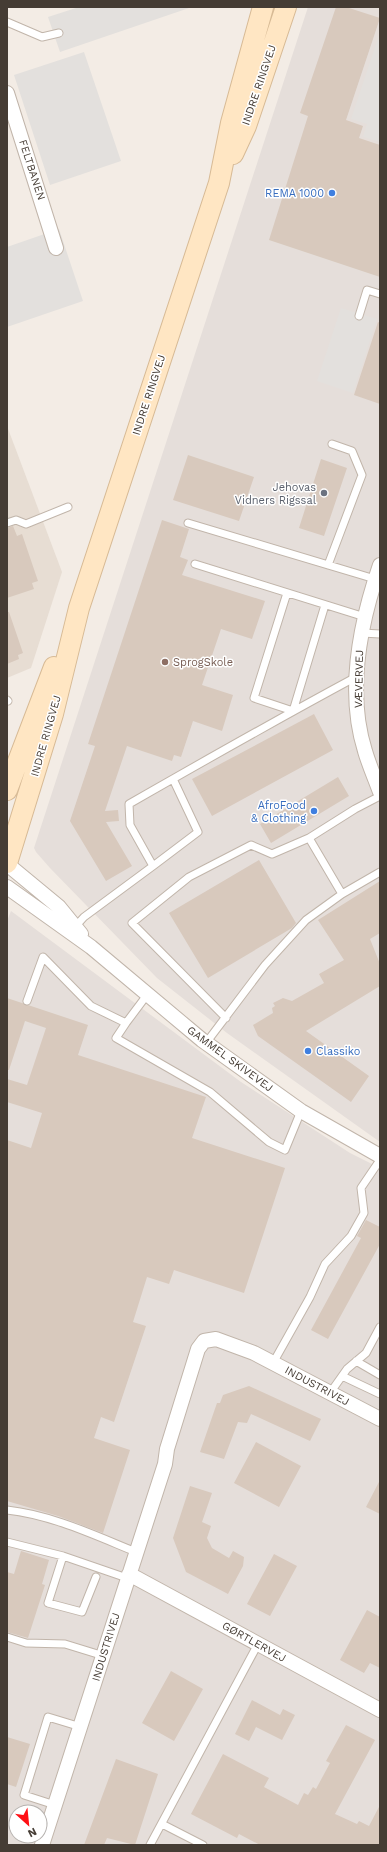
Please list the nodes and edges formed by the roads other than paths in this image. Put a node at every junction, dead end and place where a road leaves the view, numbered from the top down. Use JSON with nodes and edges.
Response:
{"nodes":[{"id":1,"x":263,"y":7,"type":"edge"},
{"id":2,"x":286,"y":7,"type":"edge"},
{"id":3,"x":7,"y":22,"type":"edge"},
{"id":4,"x":59,"y":33,"type":"dead end"},
{"id":5,"x":7,"y":93,"type":"edge"},
{"id":6,"x":219,"y":183,"type":"junction"},
{"id":7,"x":56,"y":248,"type":"dead end"},
{"id":8,"x":380,"y":294,"type":"edge"},
{"id":9,"x":359,"y":316,"type":"dead end"},
{"id":10,"x":332,"y":444,"type":"dead end"},
{"id":11,"x":68,"y":507,"type":"dead end"},
{"id":12,"x":7,"y":523,"type":"edge"},
{"id":13,"x":188,"y":523,"type":"dead end"},
{"id":14,"x":195,"y":564,"type":"dead end"},
{"id":15,"x":328,"y":565,"type":"junction"},
{"id":16,"x":380,"y":565,"type":"edge"},
{"id":17,"x":375,"y":579,"type":"junction"},
{"id":18,"x":287,"y":593,"type":"junction"},
{"id":19,"x":325,"y":605,"type":"junction"},
{"id":20,"x":79,"y":608,"type":"junction"},
{"id":21,"x":365,"y":617,"type":"junction"},
{"id":22,"x":362,"y":633,"type":"junction"},
{"id":23,"x":380,"y":634,"type":"edge"},
{"id":24,"x":356,"y":677,"type":"junction"},
{"id":25,"x":293,"y":711,"type":"junction"},
{"id":26,"x":173,"y":779,"type":"junction"},
{"id":27,"x":7,"y":790,"type":"edge"},
{"id":28,"x":380,"y":792,"type":"edge"},
{"id":29,"x":380,"y":796,"type":"edge"},
{"id":30,"x":309,"y":838,"type":"junction"},
{"id":31,"x":7,"y":864,"type":"edge"},
{"id":32,"x":153,"y":866,"type":"junction"},
{"id":33,"x":380,"y":872,"type":"edge"},
{"id":34,"x":7,"y":887,"type":"edge"},
{"id":35,"x":342,"y":894,"type":"junction"},
{"id":36,"x":72,"y":930,"type":"junction"},
{"id":37,"x":147,"y":995,"type":"junction"},
{"id":38,"x":27,"y":1001,"type":"dead end"},
{"id":39,"x":226,"y":1018,"type":"junction"},
{"id":40,"x":126,"y":1023,"type":"junction"},
{"id":41,"x":206,"y":1043,"type":"junction"},
{"id":42,"x":301,"y":1111,"type":"junction"},
{"id":43,"x":380,"y":1156,"type":"edge"},
{"id":44,"x":380,"y":1160,"type":"edge"},
{"id":45,"x":380,"y":1327,"type":"edge"},
{"id":46,"x":356,"y":1361,"type":"junction"},
{"id":47,"x":273,"y":1363,"type":"junction"},
{"id":48,"x":380,"y":1375,"type":"edge"},
{"id":49,"x":342,"y":1376,"type":"junction"},
{"id":50,"x":330,"y":1393,"type":"junction"},
{"id":51,"x":380,"y":1394,"type":"edge"},
{"id":52,"x":380,"y":1419,"type":"edge"},
{"id":53,"x":7,"y":1510,"type":"edge"},
{"id":54,"x":7,"y":1542,"type":"edge"},
{"id":55,"x":136,"y":1552,"type":"junction"},
{"id":56,"x":63,"y":1556,"type":"junction"},
{"id":57,"x":128,"y":1576,"type":"junction"},
{"id":58,"x":96,"y":1577,"type":"dead end"},
{"id":59,"x":7,"y":1637,"type":"edge"},
{"id":60,"x":258,"y":1644,"type":"junction"},
{"id":61,"x":104,"y":1656,"type":"junction"},
{"id":62,"x":380,"y":1710,"type":"edge"},
{"id":63,"x":81,"y":1727,"type":"junction"},
{"id":64,"x":55,"y":1805,"type":"junction"},
{"id":65,"x":162,"y":1824,"type":"junction"},
{"id":66,"x":42,"y":1845,"type":"edge"},
{"id":67,"x":150,"y":1845,"type":"edge"},
{"id":68,"x":203,"y":1845,"type":"edge"}],
"edges":[{"from":1,"to":6,"type":"main road","name":"INDRE RINGVEJ"},
{"from":2,"to":6,"type":"main road","name":"INDRE RINGVEJ"},
{"from":3,"to":4,"type":"lane"},
{"from":5,"to":7,"type":"street","name":"FELTBANEN"},
{"from":6,"to":20,"type":"main road","name":"INDRE RINGVEJ"},
{"from":8,"to":9,"type":"lane"},
{"from":10,"to":15,"type":"lane"},
{"from":11,"to":12,"type":"lane"},
{"from":13,"to":15,"type":"lane"},
{"from":14,"to":18,"type":"lane"},
{"from":15,"to":17,"type":"lane"},
{"from":16,"to":17,"type":"street","name":"VÆVERVEJ"},
{"from":17,"to":21,"type":"street","name":"VÆVERVEJ"},
{"from":18,"to":19,"type":"lane"},
{"from":18,"to":25,"type":"lane"},
{"from":19,"to":21,"type":"lane"},
{"from":19,"to":25,"type":"lane"},
{"from":20,"to":27,"type":"main road","name":"INDRE RINGVEJ"},
{"from":20,"to":31,"type":"main road","name":"INDRE RINGVEJ"},
{"from":21,"to":22,"type":"street","name":"VÆVERVEJ"},
{"from":22,"to":23,"type":"lane"},
{"from":22,"to":24,"type":"street","name":"VÆVERVEJ"},
{"from":24,"to":25,"type":"lane"},
{"from":24,"to":28,"type":"street","name":"VÆVERVEJ"},
{"from":25,"to":26,"type":"lane"},
{"from":26,"to":32,"type":"lane"},
{"from":26,"to":32,"type":"lane"},
{"from":29,"to":30,"type":"lane"},
{"from":30,"to":35,"type":"lane"},
{"from":30,"to":39,"type":"lane"},
{"from":31,"to":36,"type":"street","name":"GAMMEL SKIVEVEJ"},
{"from":32,"to":36,"type":"lane"},
{"from":33,"to":35,"type":"lane"},
{"from":34,"to":36,"type":"street","name":"GAMMEL SKIVEVEJ"},
{"from":35,"to":39,"type":"lane"},
{"from":36,"to":37,"type":"street","name":"GAMMEL SKIVEVEJ"},
{"from":37,"to":40,"type":"lane"},
{"from":37,"to":41,"type":"street","name":"GAMMEL SKIVEVEJ"},
{"from":38,"to":40,"type":"lane"},
{"from":39,"to":41,"type":"lane"},
{"from":40,"to":42,"type":"lane"},
{"from":41,"to":42,"type":"street","name":"GAMMEL SKIVEVEJ"},
{"from":42,"to":43,"type":"street","name":"GAMMEL SKIVEVEJ"},
{"from":44,"to":47,"type":"lane"},
{"from":45,"to":46,"type":"lane"},
{"from":46,"to":48,"type":"lane"},
{"from":46,"to":49,"type":"lane"},
{"from":47,"to":50,"type":"street","name":"INDUSTRIVEJ"},
{"from":47,"to":55,"type":"street","name":"INDUSTRIVEJ"},
{"from":49,"to":50,"type":"lane"},
{"from":49,"to":51,"type":"lane"},
{"from":50,"to":52,"type":"street","name":"INDUSTRIVEJ"},
{"from":53,"to":55,"type":"lane"},
{"from":54,"to":56,"type":"lane"},
{"from":55,"to":57,"type":"street","name":"INDUSTRIVEJ"},
{"from":56,"to":57,"type":"lane"},
{"from":56,"to":58,"type":"lane"},
{"from":57,"to":60,"type":"street","name":"GØRTLERVEJ"},
{"from":57,"to":61,"type":"street","name":"INDUSTRIVEJ"},
{"from":59,"to":61,"type":"lane"},
{"from":60,"to":62,"type":"street","name":"GØRTLERVEJ"},
{"from":60,"to":65,"type":"lane"},
{"from":61,"to":63,"type":"street","name":"INDUSTRIVEJ"},
{"from":63,"to":64,"type":"street","name":"INDUSTRIVEJ"},
{"from":63,"to":64,"type":"lane"},
{"from":64,"to":66,"type":"street","name":"INDUSTRIVEJ"},
{"from":65,"to":67,"type":"lane"},
{"from":65,"to":68,"type":"lane"}]}
